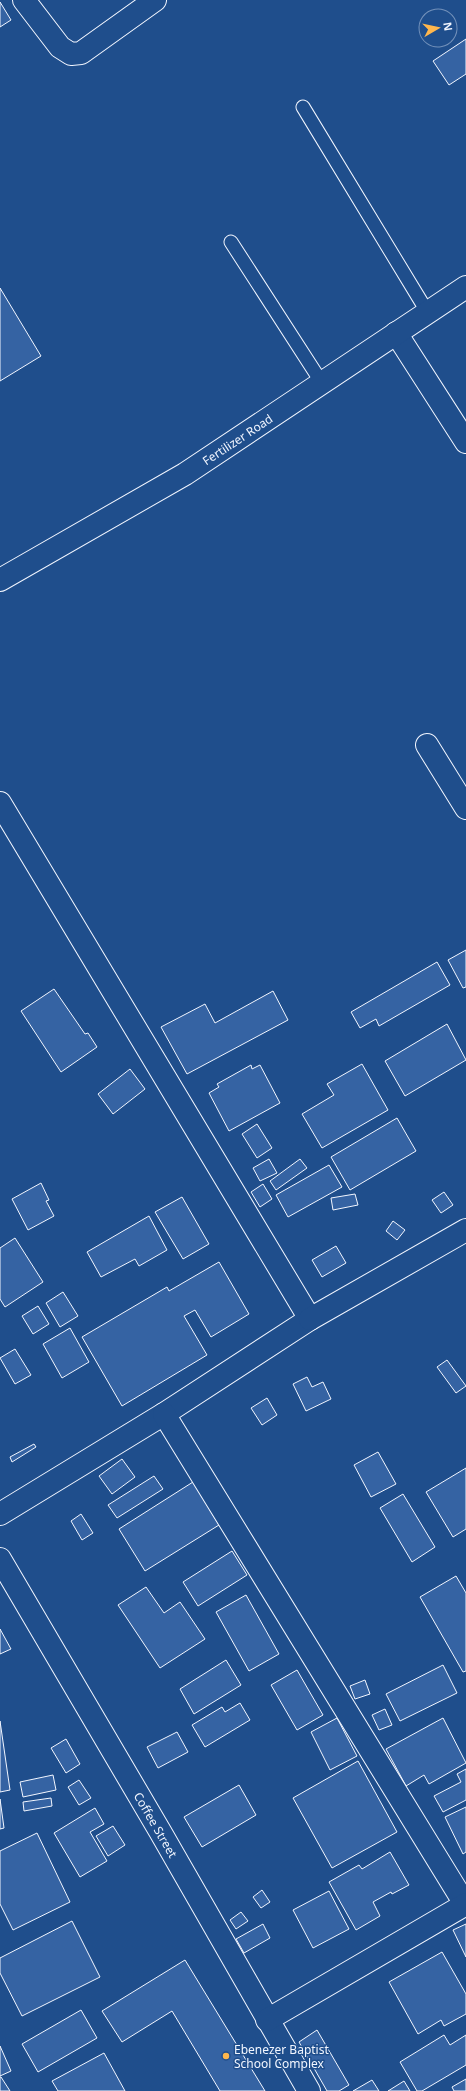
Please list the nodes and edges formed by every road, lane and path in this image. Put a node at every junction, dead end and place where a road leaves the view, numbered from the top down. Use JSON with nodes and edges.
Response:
{"nodes":[{"id":1,"x":24,"y":0,"type":"edge"},
{"id":2,"x":154,"y":0,"type":"edge"},
{"id":3,"x":303,"y":107,"type":"dead end"},
{"id":4,"x":231,"y":242,"type":"dead end"},
{"id":5,"x":466,"y":287,"type":"edge"},
{"id":6,"x":428,"y":313,"type":"junction"},
{"id":7,"x":396,"y":333,"type":"junction"},
{"id":8,"x":322,"y":383,"type":"junction"},
{"id":9,"x":466,"y":442,"type":"edge"},
{"id":10,"x":0,"y":580,"type":"edge"},
{"id":11,"x":427,"y":746,"type":"dead end"},
{"id":12,"x":0,"y":804,"type":"edge"},
{"id":13,"x":466,"y":808,"type":"edge"},
{"id":14,"x":466,"y":1230,"type":"edge"},
{"id":15,"x":310,"y":1319,"type":"junction"},
{"id":16,"x":164,"y":1414,"type":"junction"},
{"id":17,"x":0,"y":1514,"type":"edge"},
{"id":18,"x":0,"y":1559,"type":"edge"},
{"id":19,"x":466,"y":1904,"type":"edge"},
{"id":20,"x":267,"y":2020,"type":"junction"},
{"id":21,"x":309,"y":2091,"type":"edge"}],
"edges":[{"from":1,"to":2,"type":"street"},
{"from":3,"to":6,"type":"lane"},
{"from":4,"to":8,"type":"lane"},
{"from":5,"to":6,"type":"street","name":"Fertilizer Road"},
{"from":6,"to":7,"type":"street","name":"Fertilizer Road"},
{"from":7,"to":8,"type":"street","name":"Fertilizer Road"},
{"from":7,"to":9,"type":"street"},
{"from":8,"to":10,"type":"street","name":"Fertilizer Road"},
{"from":11,"to":13,"type":"street"},
{"from":12,"to":15,"type":"street"},
{"from":14,"to":15,"type":"street"},
{"from":15,"to":16,"type":"street"},
{"from":16,"to":17,"type":"street"},
{"from":16,"to":19,"type":"street"},
{"from":18,"to":20,"type":"street","name":"Coffee Street"},
{"from":19,"to":20,"type":"street"},
{"from":20,"to":21,"type":"street","name":"Coffee Street"}]}
